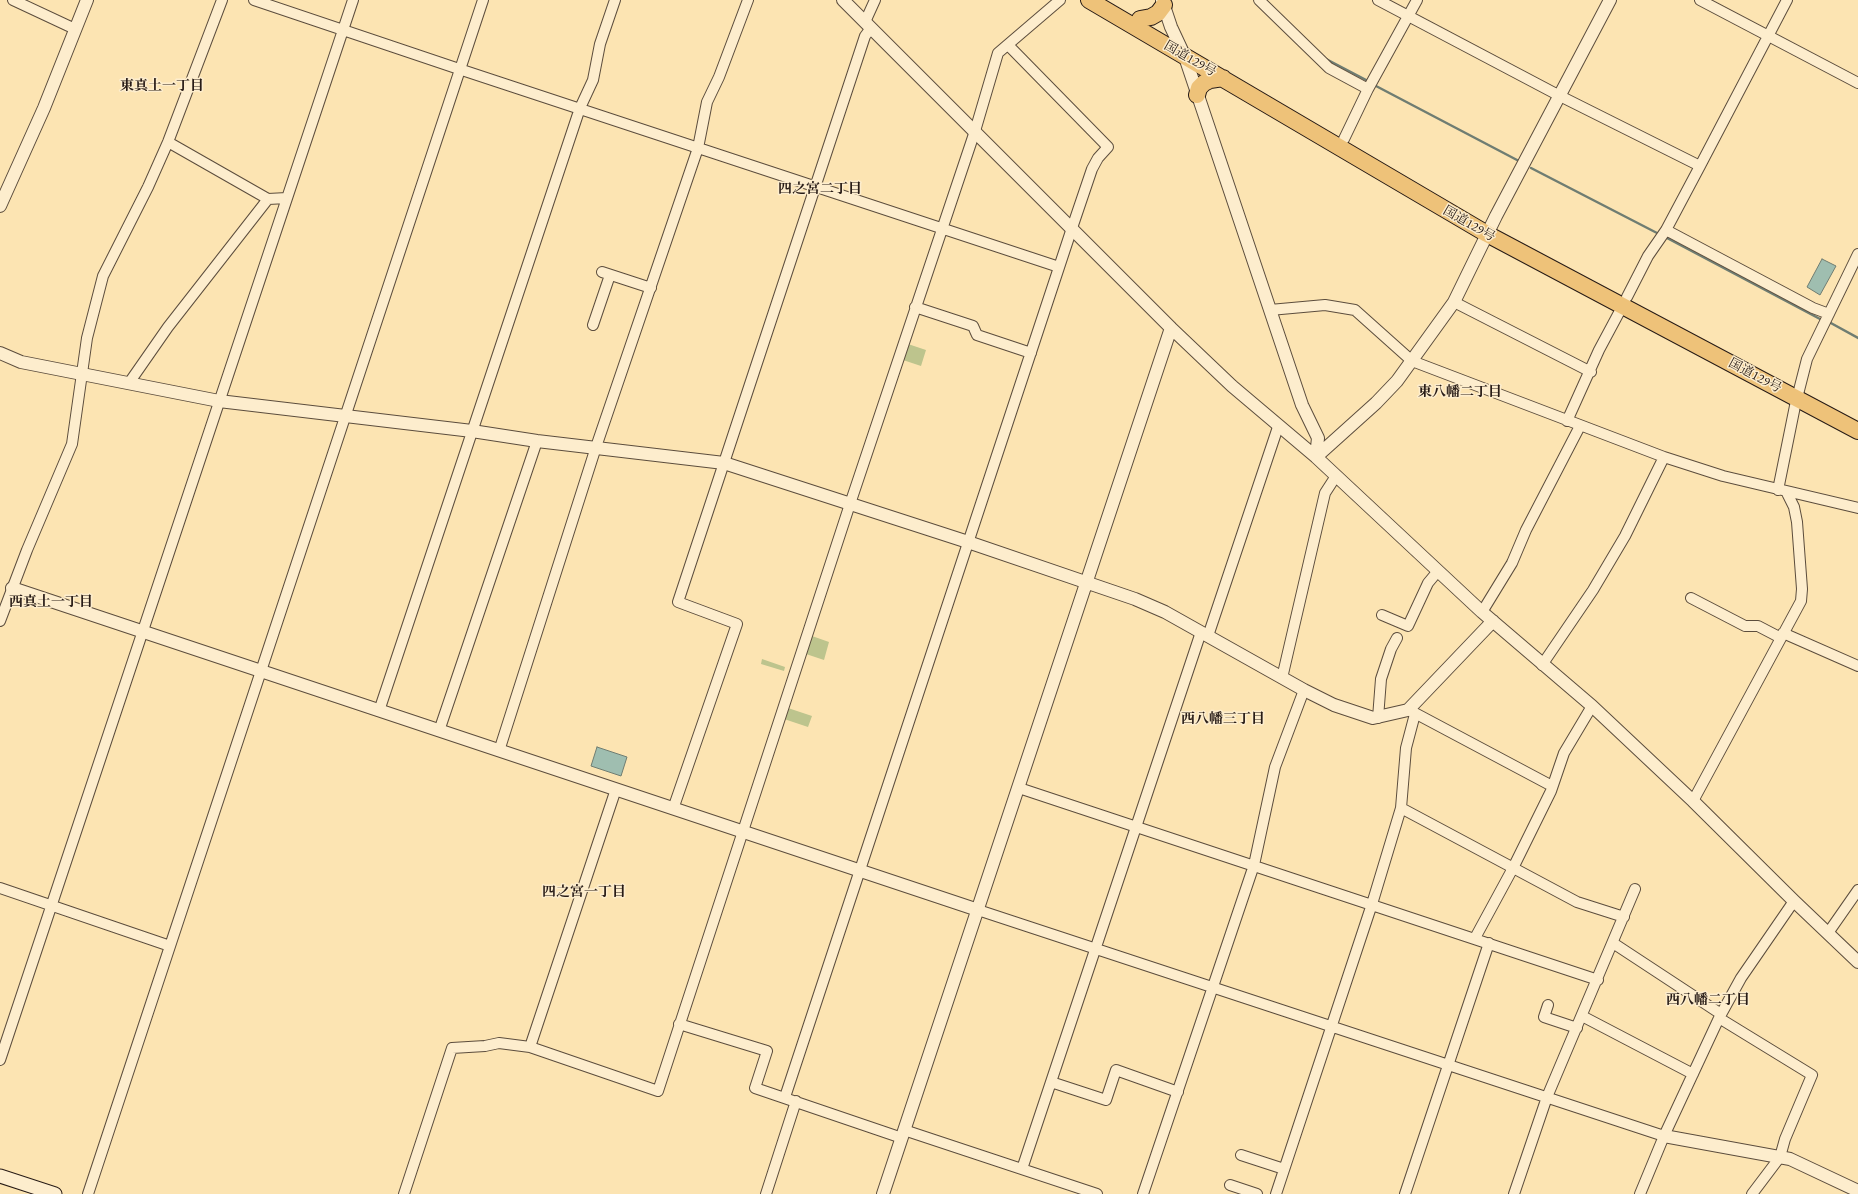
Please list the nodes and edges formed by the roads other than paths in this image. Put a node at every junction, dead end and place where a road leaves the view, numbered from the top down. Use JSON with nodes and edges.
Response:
{"nodes":[{"id":1,"x":13,"y":0,"type":"edge"},
{"id":2,"x":87,"y":0,"type":"edge"},
{"id":3,"x":222,"y":0,"type":"edge"},
{"id":4,"x":254,"y":0,"type":"edge"},
{"id":5,"x":354,"y":0,"type":"edge"},
{"id":6,"x":483,"y":0,"type":"edge"},
{"id":7,"x":615,"y":0,"type":"edge"},
{"id":8,"x":748,"y":0,"type":"edge"},
{"id":9,"x":843,"y":0,"type":"edge"},
{"id":10,"x":875,"y":0,"type":"edge"},
{"id":11,"x":1060,"y":0,"type":"edge"},
{"id":12,"x":1089,"y":0,"type":"edge"},
{"id":13,"x":1110,"y":0,"type":"edge"},
{"id":14,"x":1259,"y":0,"type":"edge"},
{"id":15,"x":1378,"y":0,"type":"edge"},
{"id":16,"x":1417,"y":0,"type":"edge"},
{"id":17,"x":1610,"y":0,"type":"edge"},
{"id":18,"x":1700,"y":0,"type":"edge"},
{"id":19,"x":1787,"y":0,"type":"edge"},
{"id":20,"x":1163,"y":2,"type":"edge"},
{"id":21,"x":1409,"y":16,"type":"junction"},
{"id":22,"x":1140,"y":19,"type":"junction"},
{"id":23,"x":868,"y":25,"type":"junction"},
{"id":24,"x":75,"y":28,"type":"junction"},
{"id":25,"x":343,"y":31,"type":"junction"},
{"id":26,"x":1769,"y":36,"type":"junction"},
{"id":27,"x":1178,"y":42,"type":"junction"},
{"id":28,"x":1008,"y":45,"type":"junction"},
{"id":29,"x":1185,"y":56,"type":"junction"},
{"id":30,"x":459,"y":69,"type":"junction"},
{"id":31,"x":1223,"y":78,"type":"junction"},
{"id":32,"x":1858,"y":83,"type":"edge"},
{"id":33,"x":1368,"y":89,"type":"junction"},
{"id":34,"x":1197,"y":95,"type":"junction"},
{"id":35,"x":1560,"y":96,"type":"junction"},
{"id":36,"x":580,"y":108,"type":"junction"},
{"id":37,"x":975,"y":131,"type":"junction"},
{"id":38,"x":1344,"y":139,"type":"junction"},
{"id":39,"x":168,"y":142,"type":"junction"},
{"id":40,"x":698,"y":148,"type":"junction"},
{"id":41,"x":1700,"y":166,"type":"junction"},
{"id":42,"x":816,"y":187,"type":"junction"},
{"id":43,"x":268,"y":198,"type":"junction"},
{"id":44,"x":287,"y":198,"type":"junction"},
{"id":45,"x":0,"y":206,"type":"edge"},
{"id":46,"x":1072,"y":228,"type":"junction"},
{"id":47,"x":941,"y":229,"type":"junction"},
{"id":48,"x":1490,"y":230,"type":"junction"},
{"id":49,"x":1666,"y":230,"type":"junction"},
{"id":50,"x":1858,"y":254,"type":"edge"},
{"id":51,"x":1059,"y":267,"type":"junction"},
{"id":52,"x":651,"y":288,"type":"junction"},
{"id":53,"x":1454,"y":302,"type":"junction"},
{"id":54,"x":1625,"y":302,"type":"junction"},
{"id":55,"x":915,"y":307,"type":"junction"},
{"id":56,"x":1270,"y":310,"type":"junction"},
{"id":57,"x":1829,"y":314,"type":"junction"},
{"id":58,"x":593,"y":324,"type":"dead end"},
{"id":59,"x":1171,"y":328,"type":"junction"},
{"id":60,"x":0,"y":353,"type":"edge"},
{"id":61,"x":1031,"y":353,"type":"junction"},
{"id":62,"x":1412,"y":361,"type":"junction"},
{"id":63,"x":1591,"y":372,"type":"junction"},
{"id":64,"x":82,"y":374,"type":"junction"},
{"id":65,"x":129,"y":382,"type":"junction"},
{"id":66,"x":1798,"y":393,"type":"junction"},
{"id":67,"x":219,"y":401,"type":"junction"},
{"id":68,"x":344,"y":416,"type":"junction"},
{"id":69,"x":1858,"y":419,"type":"edge"},
{"id":70,"x":1567,"y":421,"type":"junction"},
{"id":71,"x":1580,"y":426,"type":"junction"},
{"id":72,"x":1278,"y":427,"type":"junction"},
{"id":73,"x":472,"y":431,"type":"junction"},
{"id":74,"x":1858,"y":431,"type":"edge"},
{"id":75,"x":537,"y":441,"type":"junction"},
{"id":76,"x":596,"y":447,"type":"junction"},
{"id":77,"x":1316,"y":457,"type":"junction"},
{"id":78,"x":1664,"y":457,"type":"junction"},
{"id":79,"x":724,"y":463,"type":"junction"},
{"id":80,"x":1336,"y":476,"type":"junction"},
{"id":81,"x":1782,"y":491,"type":"junction"},
{"id":82,"x":850,"y":504,"type":"junction"},
{"id":83,"x":1858,"y":508,"type":"edge"},
{"id":84,"x":968,"y":542,"type":"junction"},
{"id":85,"x":1438,"y":571,"type":"junction"},
{"id":86,"x":1088,"y":582,"type":"junction"},
{"id":87,"x":12,"y":588,"type":"junction"},
{"id":88,"x":1691,"y":598,"type":"dead end"},
{"id":89,"x":1482,"y":612,"type":"junction"},
{"id":90,"x":1382,"y":615,"type":"dead end"},
{"id":91,"x":0,"y":620,"type":"edge"},
{"id":92,"x":1493,"y":621,"type":"junction"},
{"id":93,"x":143,"y":632,"type":"junction"},
{"id":94,"x":1205,"y":634,"type":"junction"},
{"id":95,"x":1782,"y":636,"type":"junction"},
{"id":96,"x":1397,"y":638,"type":"dead end"},
{"id":97,"x":1542,"y":665,"type":"junction"},
{"id":98,"x":1858,"y":666,"type":"edge"},
{"id":99,"x":261,"y":671,"type":"junction"},
{"id":100,"x":1282,"y":678,"type":"junction"},
{"id":101,"x":1304,"y":690,"type":"junction"},
{"id":102,"x":1592,"y":706,"type":"junction"},
{"id":103,"x":379,"y":711,"type":"junction"},
{"id":104,"x":1412,"y":712,"type":"junction"},
{"id":105,"x":1378,"y":718,"type":"junction"},
{"id":106,"x":439,"y":731,"type":"junction"},
{"id":107,"x":499,"y":751,"type":"junction"},
{"id":108,"x":1552,"y":786,"type":"junction"},
{"id":109,"x":1018,"y":788,"type":"junction"},
{"id":110,"x":616,"y":789,"type":"junction"},
{"id":111,"x":1693,"y":800,"type":"junction"},
{"id":112,"x":673,"y":808,"type":"junction"},
{"id":113,"x":1401,"y":808,"type":"junction"},
{"id":114,"x":1137,"y":827,"type":"junction"},
{"id":115,"x":742,"y":831,"type":"junction"},
{"id":116,"x":1254,"y":866,"type":"junction"},
{"id":117,"x":1512,"y":868,"type":"junction"},
{"id":118,"x":859,"y":870,"type":"junction"},
{"id":119,"x":0,"y":888,"type":"edge"},
{"id":120,"x":1635,"y":889,"type":"dead end"},
{"id":121,"x":1858,"y":890,"type":"edge"},
{"id":122,"x":1794,"y":901,"type":"junction"},
{"id":123,"x":1372,"y":904,"type":"junction"},
{"id":124,"x":52,"y":906,"type":"junction"},
{"id":125,"x":978,"y":910,"type":"junction"},
{"id":126,"x":1624,"y":917,"type":"junction"},
{"id":127,"x":1828,"y":933,"type":"junction"},
{"id":128,"x":1475,"y":938,"type":"junction"},
{"id":129,"x":1489,"y":943,"type":"junction"},
{"id":130,"x":1613,"y":943,"type":"junction"},
{"id":131,"x":170,"y":946,"type":"junction"},
{"id":132,"x":1096,"y":949,"type":"junction"},
{"id":133,"x":1858,"y":962,"type":"edge"},
{"id":134,"x":1598,"y":980,"type":"junction"},
{"id":135,"x":1213,"y":987,"type":"junction"},
{"id":136,"x":1548,"y":1005,"type":"dead end"},
{"id":137,"x":1582,"y":1016,"type":"junction"},
{"id":138,"x":1720,"y":1016,"type":"junction"},
{"id":139,"x":679,"y":1024,"type":"junction"},
{"id":140,"x":1331,"y":1026,"type":"junction"},
{"id":141,"x":1577,"y":1028,"type":"junction"},
{"id":142,"x":530,"y":1047,"type":"junction"},
{"id":143,"x":0,"y":1060,"type":"edge"},
{"id":144,"x":1449,"y":1065,"type":"junction"},
{"id":145,"x":1693,"y":1074,"type":"junction"},
{"id":146,"x":1051,"y":1082,"type":"junction"},
{"id":147,"x":1178,"y":1092,"type":"junction"},
{"id":148,"x":784,"y":1097,"type":"junction"},
{"id":149,"x":1547,"y":1097,"type":"junction"},
{"id":150,"x":796,"y":1101,"type":"junction"},
{"id":151,"x":903,"y":1134,"type":"junction"},
{"id":152,"x":1664,"y":1136,"type":"junction"},
{"id":153,"x":1240,"y":1155,"type":"dead end"},
{"id":154,"x":1780,"y":1157,"type":"junction"},
{"id":155,"x":1022,"y":1169,"type":"junction"},
{"id":156,"x":1284,"y":1169,"type":"junction"},
{"id":157,"x":0,"y":1176,"type":"edge"},
{"id":158,"x":1230,"y":1185,"type":"dead end"},
{"id":159,"x":1858,"y":1191,"type":"edge"},
{"id":160,"x":55,"y":1194,"type":"edge"},
{"id":161,"x":88,"y":1194,"type":"edge"},
{"id":162,"x":404,"y":1194,"type":"edge"},
{"id":163,"x":766,"y":1194,"type":"edge"},
{"id":164,"x":883,"y":1194,"type":"edge"},
{"id":165,"x":1097,"y":1194,"type":"edge"},
{"id":166,"x":1143,"y":1194,"type":"edge"},
{"id":167,"x":1257,"y":1194,"type":"edge"},
{"id":168,"x":1276,"y":1194,"type":"edge"},
{"id":169,"x":1405,"y":1194,"type":"edge"},
{"id":170,"x":1514,"y":1194,"type":"edge"},
{"id":171,"x":1640,"y":1194,"type":"edge"},
{"id":172,"x":1752,"y":1194,"type":"edge"}],
"edges":[{"from":1,"to":24,"type":"street"},
{"from":2,"to":24,"type":"street"},
{"from":3,"to":39,"type":"street"},
{"from":4,"to":25,"type":"street"},
{"from":5,"to":25,"type":"street"},
{"from":6,"to":30,"type":"street"},
{"from":7,"to":36,"type":"street"},
{"from":8,"to":40,"type":"street"},
{"from":9,"to":23,"type":"street"},
{"from":10,"to":23,"type":"street"},
{"from":11,"to":28,"type":"street"},
{"from":12,"to":29,"type":"highway","name":"国道129号"},
{"from":13,"to":22,"type":"highway","name":"国道129号"},
{"from":14,"to":33,"type":"street"},
{"from":15,"to":21,"type":"street"},
{"from":16,"to":21,"type":"street"},
{"from":17,"to":35,"type":"street"},
{"from":18,"to":26,"type":"street"},
{"from":19,"to":26,"type":"street"},
{"from":20,"to":22,"type":"highway"},
{"from":20,"to":27,"type":"street"},
{"from":21,"to":33,"type":"street"},
{"from":21,"to":35,"type":"street"},
{"from":22,"to":27,"type":"highway","name":"国道129号"},
{"from":23,"to":37,"type":"street"},
{"from":23,"to":42,"type":"street"},
{"from":24,"to":45,"type":"street"},
{"from":25,"to":30,"type":"street"},
{"from":25,"to":44,"type":"street"},
{"from":26,"to":32,"type":"street"},
{"from":26,"to":41,"type":"street"},
{"from":27,"to":29,"type":"street"},
{"from":27,"to":38,"type":"highway","name":"国道129号"},
{"from":28,"to":37,"type":"street"},
{"from":28,"to":46,"type":"street"},
{"from":29,"to":31,"type":"highway","name":"国道129号"},
{"from":29,"to":34,"type":"street"},
{"from":30,"to":36,"type":"street"},
{"from":30,"to":68,"type":"street"},
{"from":31,"to":34,"type":"highway"},
{"from":31,"to":48,"type":"highway","name":"国道129号"},
{"from":33,"to":38,"type":"street"},
{"from":34,"to":56,"type":"street"},
{"from":35,"to":41,"type":"street"},
{"from":35,"to":48,"type":"street"},
{"from":36,"to":40,"type":"street"},
{"from":36,"to":73,"type":"street"},
{"from":37,"to":46,"type":"street"},
{"from":37,"to":47,"type":"street"},
{"from":38,"to":48,"type":"highway","name":"国道129号"},
{"from":39,"to":43,"type":"street"},
{"from":39,"to":64,"type":"street"},
{"from":40,"to":42,"type":"street"},
{"from":40,"to":52,"type":"street"},
{"from":41,"to":49,"type":"street"},
{"from":42,"to":47,"type":"street"},
{"from":42,"to":79,"type":"street"},
{"from":43,"to":44,"type":"street"},
{"from":43,"to":65,"type":"street"},
{"from":44,"to":67,"type":"street"},
{"from":46,"to":51,"type":"street"},
{"from":46,"to":59,"type":"street"},
{"from":47,"to":51,"type":"street"},
{"from":47,"to":55,"type":"street"},
{"from":48,"to":53,"type":"street"},
{"from":48,"to":54,"type":"highway","name":"国道129号"},
{"from":49,"to":54,"type":"street"},
{"from":49,"to":57,"type":"street"},
{"from":50,"to":57,"type":"street"},
{"from":51,"to":61,"type":"street"},
{"from":52,"to":58,"type":"street"},
{"from":52,"to":76,"type":"street"},
{"from":53,"to":62,"type":"street"},
{"from":53,"to":63,"type":"street"},
{"from":54,"to":63,"type":"street"},
{"from":54,"to":66,"type":"highway","name":"国道129号"},
{"from":55,"to":61,"type":"street"},
{"from":55,"to":82,"type":"street"},
{"from":56,"to":62,"type":"street"},
{"from":56,"to":77,"type":"street"},
{"from":57,"to":66,"type":"street"},
{"from":59,"to":72,"type":"street"},
{"from":59,"to":86,"type":"street"},
{"from":60,"to":64,"type":"street"},
{"from":61,"to":84,"type":"street"},
{"from":62,"to":70,"type":"street"},
{"from":62,"to":77,"type":"street"},
{"from":63,"to":70,"type":"street"},
{"from":64,"to":65,"type":"street"},
{"from":64,"to":87,"type":"street"},
{"from":65,"to":67,"type":"street"},
{"from":66,"to":69,"type":"highway","name":"国道129号"},
{"from":66,"to":74,"type":"highway","name":"国道129号"},
{"from":66,"to":81,"type":"street"},
{"from":67,"to":68,"type":"street"},
{"from":67,"to":93,"type":"street"},
{"from":68,"to":73,"type":"street"},
{"from":68,"to":99,"type":"street"},
{"from":70,"to":71,"type":"street"},
{"from":71,"to":78,"type":"street"},
{"from":71,"to":89,"type":"street"},
{"from":72,"to":77,"type":"street"},
{"from":72,"to":94,"type":"street"},
{"from":73,"to":75,"type":"street"},
{"from":73,"to":103,"type":"street"},
{"from":75,"to":76,"type":"street"},
{"from":75,"to":106,"type":"street"},
{"from":76,"to":79,"type":"street"},
{"from":76,"to":107,"type":"street"},
{"from":77,"to":80,"type":"street"},
{"from":78,"to":81,"type":"street"},
{"from":78,"to":97,"type":"street"},
{"from":79,"to":82,"type":"street"},
{"from":79,"to":112,"type":"street"},
{"from":80,"to":85,"type":"street"},
{"from":80,"to":100,"type":"street"},
{"from":81,"to":83,"type":"street"},
{"from":81,"to":95,"type":"street"},
{"from":82,"to":84,"type":"street"},
{"from":82,"to":115,"type":"street"},
{"from":84,"to":86,"type":"street"},
{"from":84,"to":118,"type":"street"},
{"from":85,"to":89,"type":"street"},
{"from":85,"to":90,"type":"street"},
{"from":86,"to":94,"type":"street"},
{"from":86,"to":109,"type":"street"},
{"from":87,"to":91,"type":"street"},
{"from":87,"to":93,"type":"street"},
{"from":88,"to":95,"type":"street"},
{"from":89,"to":92,"type":"street"},
{"from":92,"to":97,"type":"street"},
{"from":92,"to":104,"type":"street"},
{"from":93,"to":99,"type":"street"},
{"from":93,"to":124,"type":"street"},
{"from":94,"to":100,"type":"street"},
{"from":94,"to":114,"type":"street"},
{"from":95,"to":98,"type":"street"},
{"from":95,"to":111,"type":"street"},
{"from":96,"to":105,"type":"street"},
{"from":97,"to":102,"type":"street"},
{"from":99,"to":103,"type":"street"},
{"from":99,"to":131,"type":"street"},
{"from":100,"to":101,"type":"street"},
{"from":101,"to":105,"type":"street"},
{"from":101,"to":116,"type":"street"},
{"from":102,"to":108,"type":"street"},
{"from":102,"to":111,"type":"street"},
{"from":103,"to":106,"type":"street"},
{"from":104,"to":105,"type":"street"},
{"from":104,"to":108,"type":"street"},
{"from":104,"to":113,"type":"street"},
{"from":106,"to":107,"type":"street"},
{"from":107,"to":110,"type":"street"},
{"from":108,"to":117,"type":"street"},
{"from":109,"to":114,"type":"street"},
{"from":109,"to":125,"type":"street"},
{"from":110,"to":112,"type":"street"},
{"from":110,"to":142,"type":"street"},
{"from":111,"to":122,"type":"street"},
{"from":112,"to":115,"type":"street"},
{"from":113,"to":117,"type":"street"},
{"from":113,"to":123,"type":"street"},
{"from":114,"to":116,"type":"street"},
{"from":114,"to":132,"type":"street"},
{"from":115,"to":118,"type":"street"},
{"from":115,"to":139,"type":"street"},
{"from":116,"to":123,"type":"street"},
{"from":116,"to":135,"type":"street"},
{"from":117,"to":126,"type":"street"},
{"from":117,"to":128,"type":"street"},
{"from":118,"to":125,"type":"street"},
{"from":118,"to":148,"type":"street"},
{"from":119,"to":124,"type":"street"},
{"from":120,"to":126,"type":"street"},
{"from":121,"to":127,"type":"street"},
{"from":122,"to":127,"type":"street"},
{"from":122,"to":138,"type":"street"},
{"from":123,"to":128,"type":"street"},
{"from":123,"to":140,"type":"street"},
{"from":124,"to":131,"type":"street"},
{"from":124,"to":143,"type":"street"},
{"from":125,"to":132,"type":"street"},
{"from":125,"to":151,"type":"street"},
{"from":126,"to":130,"type":"street"},
{"from":127,"to":133,"type":"street"},
{"from":128,"to":129,"type":"street"},
{"from":129,"to":134,"type":"street"},
{"from":129,"to":144,"type":"street"},
{"from":130,"to":134,"type":"street"},
{"from":130,"to":138,"type":"street"},
{"from":131,"to":161,"type":"street"},
{"from":132,"to":135,"type":"street"},
{"from":132,"to":146,"type":"street"},
{"from":134,"to":137,"type":"street"},
{"from":135,"to":140,"type":"street"},
{"from":135,"to":147,"type":"street"},
{"from":136,"to":141,"type":"street"},
{"from":137,"to":141,"type":"street"},
{"from":137,"to":145,"type":"street"},
{"from":138,"to":145,"type":"street"},
{"from":138,"to":154,"type":"street"},
{"from":139,"to":142,"type":"street"},
{"from":139,"to":148,"type":"street"},
{"from":140,"to":144,"type":"street"},
{"from":140,"to":156,"type":"street"},
{"from":141,"to":149,"type":"street"},
{"from":142,"to":162,"type":"street"},
{"from":144,"to":149,"type":"street"},
{"from":144,"to":169,"type":"street"},
{"from":145,"to":152,"type":"street"},
{"from":146,"to":147,"type":"street"},
{"from":146,"to":155,"type":"street"},
{"from":147,"to":166,"type":"street"},
{"from":148,"to":150,"type":"street"},
{"from":149,"to":152,"type":"street"},
{"from":149,"to":170,"type":"street"},
{"from":150,"to":151,"type":"street"},
{"from":150,"to":163,"type":"street"},
{"from":151,"to":155,"type":"street"},
{"from":151,"to":164,"type":"street"},
{"from":152,"to":154,"type":"street"},
{"from":152,"to":171,"type":"street"},
{"from":153,"to":156,"type":"street"},
{"from":154,"to":159,"type":"street"},
{"from":154,"to":172,"type":"street"},
{"from":155,"to":165,"type":"street"},
{"from":156,"to":168,"type":"street"},
{"from":157,"to":160,"type":"main road"},
{"from":158,"to":167,"type":"street"}]}
